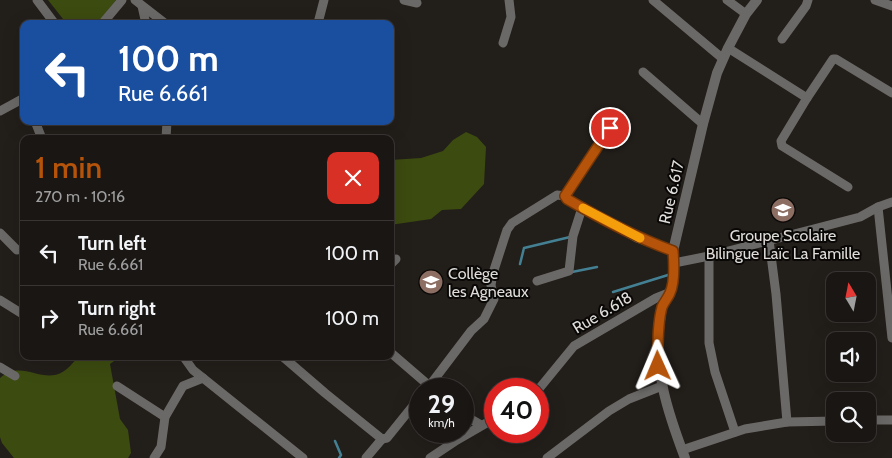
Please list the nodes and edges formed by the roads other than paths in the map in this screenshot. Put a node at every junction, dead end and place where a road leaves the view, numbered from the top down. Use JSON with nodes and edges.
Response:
{"nodes":[{"id":1,"x":37,"y":0,"type":"edge"},
{"id":2,"x":122,"y":0,"type":"edge"},
{"id":3,"x":324,"y":0,"type":"edge"},
{"id":4,"x":404,"y":0,"type":"edge"},
{"id":5,"x":509,"y":0,"type":"edge"},
{"id":6,"x":653,"y":0,"type":"edge"},
{"id":7,"x":727,"y":0,"type":"edge"},
{"id":8,"x":757,"y":0,"type":"edge"},
{"id":9,"x":808,"y":0,"type":"edge"},
{"id":10,"x":875,"y":0,"type":"edge"},
{"id":11,"x":139,"y":3,"type":"edge"},
{"id":12,"x":417,"y":4,"type":"dead end"},
{"id":13,"x":892,"y":6,"type":"edge"},
{"id":14,"x":746,"y":14,"type":"junction"},
{"id":15,"x":52,"y":20,"type":"edge"},
{"id":16,"x":105,"y":20,"type":"edge"},
{"id":17,"x":145,"y":20,"type":"edge"},
{"id":18,"x":161,"y":20,"type":"edge"},
{"id":19,"x":319,"y":20,"type":"edge"},
{"id":20,"x":782,"y":39,"type":"dead end"},
{"id":21,"x":503,"y":43,"type":"dead end"},
{"id":22,"x":728,"y":48,"type":"junction"},
{"id":23,"x":722,"y":58,"type":"junction"},
{"id":24,"x":643,"y":72,"type":"dead end"},
{"id":25,"x":892,"y":93,"type":"edge"},
{"id":26,"x":807,"y":98,"type":"junction"},
{"id":27,"x":20,"y":100,"type":"edge"},
{"id":28,"x":0,"y":111,"type":"edge"},
{"id":29,"x":703,"y":124,"type":"junction"},
{"id":30,"x":610,"y":128,"type":"dead end"},
{"id":31,"x":848,"y":187,"type":"dead end"},
{"id":32,"x":565,"y":196,"type":"junction"},
{"id":33,"x":892,"y":202,"type":"edge"},
{"id":34,"x":878,"y":207,"type":"junction"},
{"id":35,"x":582,"y":208,"type":"junction"},
{"id":36,"x":0,"y":233,"type":"edge"},
{"id":37,"x":769,"y":240,"type":"junction"},
{"id":38,"x":17,"y":250,"type":"dead end"},
{"id":39,"x":673,"y":251,"type":"junction"},
{"id":40,"x":709,"y":256,"type":"junction"},
{"id":41,"x":674,"y":263,"type":"junction"},
{"id":42,"x":537,"y":281,"type":"dead end"},
{"id":43,"x":671,"y":292,"type":"junction"},
{"id":44,"x":0,"y":300,"type":"edge"},
{"id":45,"x":20,"y":312,"type":"edge"},
{"id":46,"x":892,"y":338,"type":"edge"},
{"id":47,"x":394,"y":356,"type":"edge"},
{"id":48,"x":186,"y":360,"type":"edge"},
{"id":49,"x":287,"y":360,"type":"edge"},
{"id":50,"x":0,"y":367,"type":"edge"},
{"id":51,"x":15,"y":376,"type":"dead end"},
{"id":52,"x":202,"y":378,"type":"junction"},
{"id":53,"x":419,"y":378,"type":"edge"},
{"id":54,"x":437,"y":378,"type":"edge"},
{"id":55,"x":548,"y":378,"type":"edge"},
{"id":56,"x":117,"y":386,"type":"dead end"},
{"id":57,"x":662,"y":386,"type":"junction"},
{"id":58,"x":409,"y":411,"type":"edge"},
{"id":59,"x":165,"y":417,"type":"junction"},
{"id":60,"x":876,"y":420,"type":"edge"},
{"id":61,"x":892,"y":420,"type":"edge"},
{"id":62,"x":474,"y":421,"type":"edge"},
{"id":63,"x":826,"y":421,"type":"edge"},
{"id":64,"x":787,"y":422,"type":"junction"},
{"id":65,"x":484,"y":424,"type":"edge"},
{"id":66,"x":481,"y":425,"type":"junction"},
{"id":67,"x":735,"y":432,"type":"junction"},
{"id":68,"x":382,"y":439,"type":"junction"},
{"id":69,"x":684,"y":454,"type":"edge"},
{"id":70,"x":154,"y":458,"type":"edge"},
{"id":71,"x":304,"y":458,"type":"edge"},
{"id":72,"x":366,"y":458,"type":"edge"},
{"id":73,"x":430,"y":458,"type":"edge"},
{"id":74,"x":547,"y":458,"type":"edge"}],
"edges":[{"from":1,"to":15,"type":"street"},
{"from":2,"to":16,"type":"street"},
{"from":3,"to":19,"type":"street"},
{"from":4,"to":12,"type":"street"},
{"from":5,"to":21,"type":"street"},
{"from":6,"to":23,"type":"street"},
{"from":7,"to":14,"type":"street"},
{"from":8,"to":14,"type":"street","name":"Rue 6.617"},
{"from":9,"to":20,"type":"street"},
{"from":10,"to":13,"type":"street"},
{"from":11,"to":17,"type":"street"},
{"from":11,"to":18,"type":"street"},
{"from":14,"to":22,"type":"street","name":"Rue 6.617"},
{"from":22,"to":23,"type":"street","name":"Rue 6.617"},
{"from":22,"to":26,"type":"street"},
{"from":23,"to":29,"type":"street","name":"Rue 6.617"},
{"from":24,"to":29,"type":"street"},
{"from":25,"to":26,"type":"street"},
{"from":26,"to":31,"type":"street"},
{"from":27,"to":28,"type":"street"},
{"from":29,"to":39,"type":"street","name":"Rue 6.617"},
{"from":30,"to":32,"type":"street"},
{"from":32,"to":35,"type":"street"},
{"from":32,"to":54,"type":"street"},
{"from":33,"to":34,"type":"street"},
{"from":34,"to":37,"type":"street"},
{"from":34,"to":46,"type":"street"},
{"from":35,"to":39,"type":"street"},
{"from":35,"to":42,"type":"street"},
{"from":36,"to":38,"type":"street"},
{"from":37,"to":40,"type":"street"},
{"from":37,"to":64,"type":"street"},
{"from":39,"to":41,"type":"street","name":"Rue 6.617"},
{"from":40,"to":41,"type":"street"},
{"from":40,"to":67,"type":"street"},
{"from":41,"to":43,"type":"street","name":"Rue 6.617"},
{"from":43,"to":55,"type":"street","name":"Rue 6.618"},
{"from":43,"to":57,"type":"street","name":"Rue 6.617"},
{"from":44,"to":45,"type":"street"},
{"from":47,"to":53,"type":"street"},
{"from":48,"to":52,"type":"street"},
{"from":49,"to":68,"type":"street"},
{"from":50,"to":51,"type":"street"},
{"from":52,"to":59,"type":"street"},
{"from":52,"to":71,"type":"street"},
{"from":56,"to":59,"type":"street"},
{"from":57,"to":69,"type":"street","name":"Rue 6.617"},
{"from":57,"to":74,"type":"street"},
{"from":58,"to":68,"type":"street"},
{"from":59,"to":70,"type":"street"},
{"from":60,"to":61,"type":"street"},
{"from":62,"to":66,"type":"street"},
{"from":63,"to":64,"type":"street"},
{"from":64,"to":67,"type":"street"},
{"from":65,"to":66,"type":"street"},
{"from":66,"to":73,"type":"street"},
{"from":67,"to":69,"type":"street"},
{"from":68,"to":72,"type":"street"}]}
